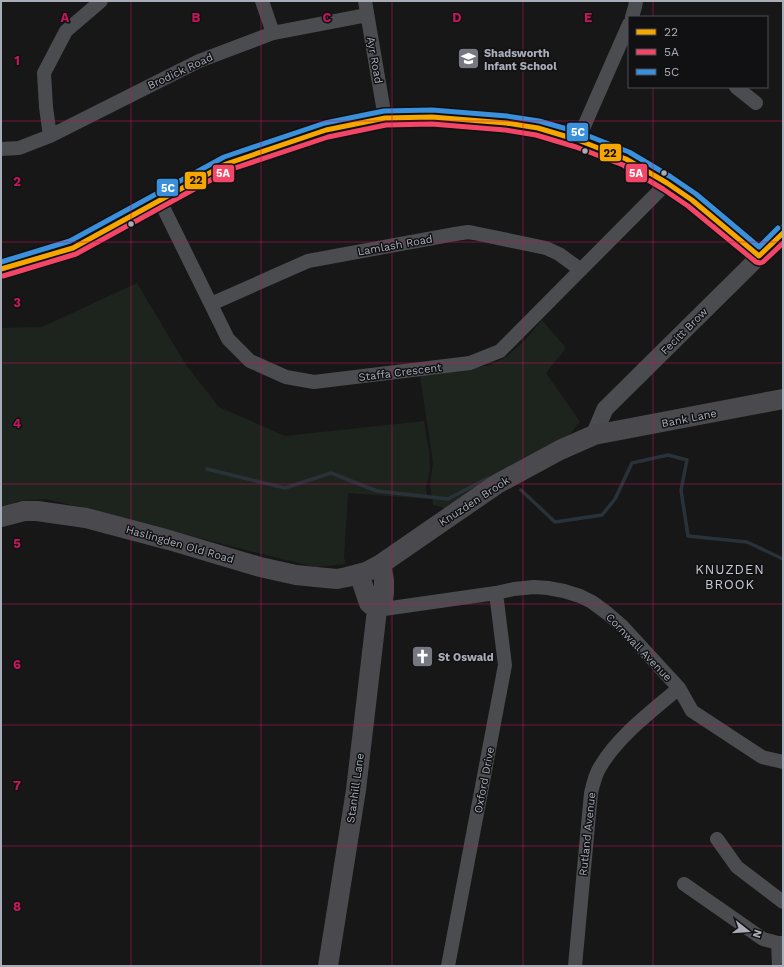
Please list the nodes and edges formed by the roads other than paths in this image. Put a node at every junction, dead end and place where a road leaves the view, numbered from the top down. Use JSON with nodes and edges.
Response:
{"nodes":[{"id":1,"x":101,"y":1,"type":"edge"},
{"id":2,"x":262,"y":1,"type":"edge"},
{"id":3,"x":365,"y":1,"type":"edge"},
{"id":4,"x":636,"y":1,"type":"edge"},
{"id":5,"x":367,"y":15,"type":"junction"},
{"id":6,"x":632,"y":16,"type":"edge"},
{"id":7,"x":628,"y":29,"type":"edge"},
{"id":8,"x":273,"y":33,"type":"junction"},
{"id":9,"x":737,"y":88,"type":"edge"},
{"id":10,"x":756,"y":102,"type":"dead end"},
{"id":11,"x":385,"y":118,"type":"junction"},
{"id":12,"x":50,"y":136,"type":"junction"},
{"id":13,"x":578,"y":140,"type":"junction"},
{"id":14,"x":1,"y":149,"type":"edge"},
{"id":15,"x":667,"y":184,"type":"junction"},
{"id":16,"x":160,"y":201,"type":"junction"},
{"id":17,"x":783,"y":233,"type":"edge"},
{"id":18,"x":759,"y":256,"type":"junction"},
{"id":19,"x":1,"y":269,"type":"edge"},
{"id":20,"x":581,"y":270,"type":"junction"},
{"id":21,"x":211,"y":304,"type":"junction"},
{"id":22,"x":783,"y":399,"type":"edge"},
{"id":23,"x":594,"y":435,"type":"junction"},
{"id":24,"x":1,"y":517,"type":"edge"},
{"id":25,"x":381,"y":564,"type":"junction"},
{"id":26,"x":359,"y":574,"type":"junction"},
{"id":27,"x":496,"y":593,"type":"junction"},
{"id":28,"x":377,"y":610,"type":"junction"},
{"id":29,"x":679,"y":688,"type":"junction"},
{"id":30,"x":783,"y":762,"type":"edge"},
{"id":31,"x":717,"y":839,"type":"dead end"},
{"id":32,"x":684,"y":884,"type":"dead end"},
{"id":33,"x":783,"y":902,"type":"edge"},
{"id":34,"x":781,"y":943,"type":"edge"},
{"id":35,"x":328,"y":966,"type":"edge"},
{"id":36,"x":448,"y":966,"type":"edge"},
{"id":37,"x":575,"y":966,"type":"edge"},
{"id":38,"x":780,"y":966,"type":"edge"}],
"edges":[{"from":1,"to":12,"type":"street"},
{"from":2,"to":8,"type":"street"},
{"from":3,"to":5,"type":"street","name":"Ayr Road"},
{"from":4,"to":6,"type":"street"},
{"from":5,"to":8,"type":"street","name":"Brodick Road"},
{"from":5,"to":11,"type":"street","name":"Ayr Road"},
{"from":7,"to":13,"type":"street"},
{"from":8,"to":12,"type":"street","name":"Brodick Road"},
{"from":9,"to":10,"type":"street"},
{"from":11,"to":13,"type":"street"},
{"from":11,"to":16,"type":"street"},
{"from":12,"to":14,"type":"street","name":"Brodick Road"},
{"from":13,"to":15,"type":"street"},
{"from":15,"to":18,"type":"street"},
{"from":15,"to":20,"type":"street","name":"Staffa Crescent"},
{"from":16,"to":19,"type":"street"},
{"from":16,"to":21,"type":"street","name":"Staffa Crescent"},
{"from":17,"to":18,"type":"street","name":"Fecitt Brow"},
{"from":18,"to":23,"type":"street","name":"Fecitt Brow"},
{"from":20,"to":21,"type":"street","name":"Lamlash Road"},
{"from":20,"to":21,"type":"street","name":"Staffa Crescent"},
{"from":22,"to":23,"type":"main road","name":"Bank Lane"},
{"from":23,"to":25,"type":"main road","name":"Knuzden Brook"},
{"from":24,"to":26,"type":"main road","name":"Haslingden Old Road"},
{"from":25,"to":26,"type":"main road","name":"Knuzden Brook"},
{"from":25,"to":28,"type":"main road","name":"Stanhill Lane"},
{"from":26,"to":28,"type":"main road"},
{"from":27,"to":28,"type":"street","name":"Cornwall Avenue"},
{"from":27,"to":29,"type":"street","name":"Cornwall Avenue"},
{"from":27,"to":36,"type":"street","name":"Oxford Drive"},
{"from":28,"to":35,"type":"main road","name":"Stanhill Lane"},
{"from":29,"to":30,"type":"street","name":"Cornwall Avenue"},
{"from":29,"to":37,"type":"street","name":"Rutland Avenue"},
{"from":31,"to":33,"type":"street"},
{"from":32,"to":34,"type":"street"},
{"from":34,"to":38,"type":"street"}]}
